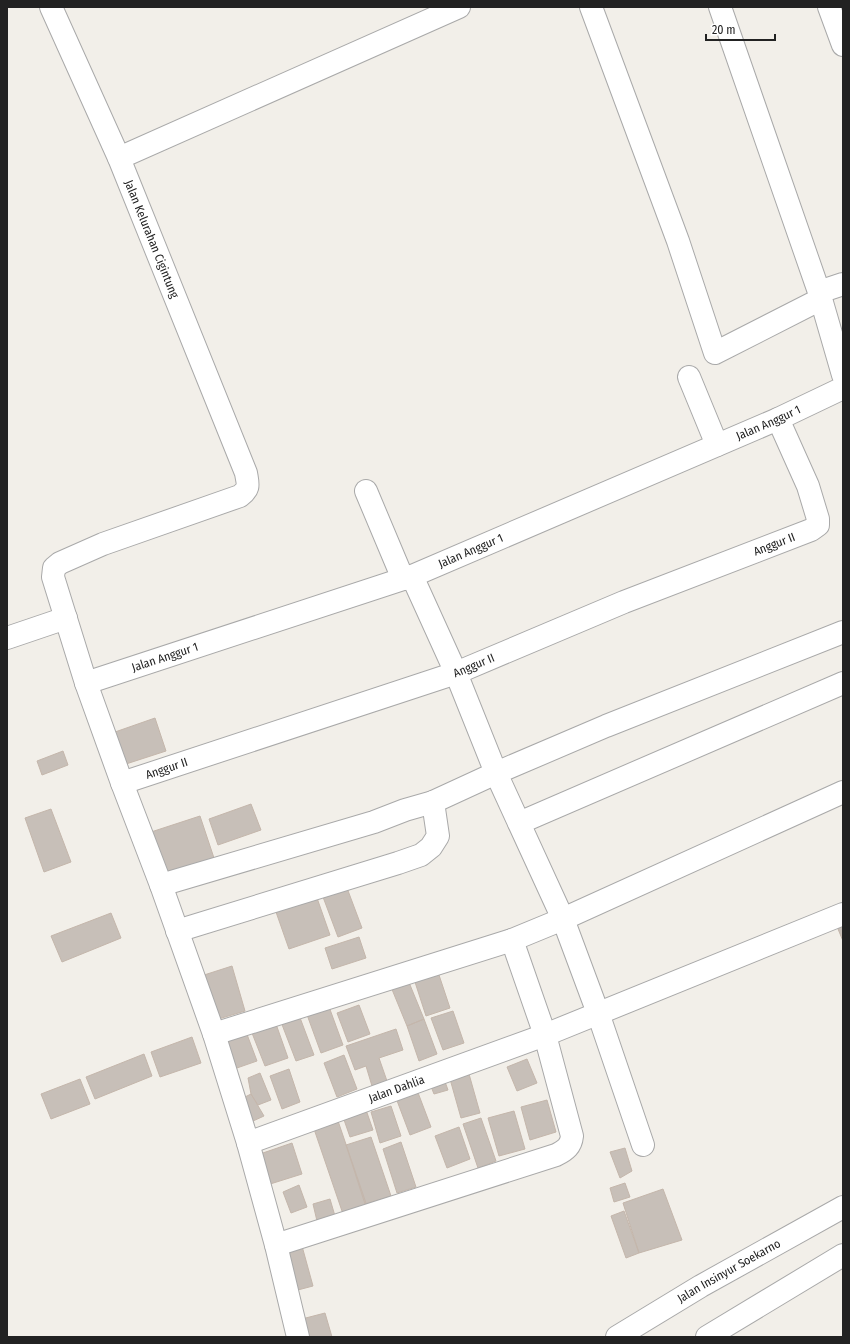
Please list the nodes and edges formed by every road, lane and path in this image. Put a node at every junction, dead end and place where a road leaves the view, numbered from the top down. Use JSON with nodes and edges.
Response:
{"nodes":[{"id":1,"x":51,"y":7,"type":"edge"},
{"id":2,"x":459,"y":7,"type":"edge"},
{"id":3,"x":591,"y":7,"type":"edge"},
{"id":4,"x":720,"y":7,"type":"edge"},
{"id":5,"x":829,"y":7,"type":"edge"},
{"id":6,"x":843,"y":45,"type":"edge"},
{"id":7,"x":119,"y":158,"type":"junction"},
{"id":8,"x":843,"y":284,"type":"edge"},
{"id":9,"x":820,"y":296,"type":"junction"},
{"id":10,"x":843,"y":375,"type":"edge"},
{"id":11,"x":689,"y":377,"type":"dead end"},
{"id":12,"x":843,"y":388,"type":"edge"},
{"id":13,"x":778,"y":419,"type":"junction"},
{"id":14,"x":717,"y":445,"type":"junction"},
{"id":15,"x":366,"y":491,"type":"dead end"},
{"id":16,"x":407,"y":577,"type":"junction"},
{"id":17,"x":66,"y":618,"type":"junction"},
{"id":18,"x":843,"y":632,"type":"edge"},
{"id":19,"x":7,"y":638,"type":"edge"},
{"id":20,"x":456,"y":673,"type":"junction"},
{"id":21,"x":86,"y":683,"type":"junction"},
{"id":22,"x":843,"y":683,"type":"edge"},
{"id":23,"x":496,"y":773,"type":"junction"},
{"id":24,"x":122,"y":783,"type":"junction"},
{"id":25,"x":843,"y":792,"type":"edge"},
{"id":26,"x":433,"y":802,"type":"junction"},
{"id":27,"x":519,"y":823,"type":"junction"},
{"id":28,"x":161,"y":886,"type":"junction"},
{"id":29,"x":843,"y":914,"type":"edge"},
{"id":30,"x":563,"y":919,"type":"junction"},
{"id":31,"x":177,"y":931,"type":"junction"},
{"id":32,"x":512,"y":940,"type":"junction"},
{"id":33,"x":598,"y":1014,"type":"junction"},
{"id":34,"x":214,"y":1034,"type":"junction"},
{"id":35,"x":545,"y":1035,"type":"junction"},
{"id":36,"x":248,"y":1143,"type":"junction"},
{"id":37,"x":643,"y":1145,"type":"dead end"},
{"id":38,"x":843,"y":1207,"type":"edge"},
{"id":39,"x":276,"y":1245,"type":"junction"},
{"id":40,"x":843,"y":1255,"type":"edge"},
{"id":41,"x":298,"y":1337,"type":"edge"},
{"id":42,"x":617,"y":1337,"type":"edge"},
{"id":43,"x":707,"y":1337,"type":"edge"}],
"edges":[{"from":1,"to":7,"type":"street","name":"Jalan Kelurahan Cigintung"},
{"from":2,"to":7,"type":"street"},
{"from":3,"to":9,"type":"street"},
{"from":4,"to":9,"type":"street"},
{"from":5,"to":6,"type":"street"},
{"from":7,"to":17,"type":"street","name":"Jalan Kelurahan Cigintung"},
{"from":8,"to":9,"type":"street"},
{"from":9,"to":10,"type":"street"},
{"from":11,"to":14,"type":"street"},
{"from":12,"to":13,"type":"street","name":"Jalan Anggur 1"},
{"from":13,"to":14,"type":"street","name":"Jalan Anggur 1"},
{"from":13,"to":20,"type":"street","name":"Anggur II"},
{"from":14,"to":16,"type":"street","name":"Jalan Anggur 1"},
{"from":15,"to":16,"type":"street"},
{"from":16,"to":20,"type":"street"},
{"from":16,"to":21,"type":"street","name":"Jalan Anggur 1"},
{"from":17,"to":19,"type":"street"},
{"from":17,"to":21,"type":"street"},
{"from":18,"to":23,"type":"street"},
{"from":20,"to":23,"type":"street"},
{"from":20,"to":24,"type":"street","name":"Anggur II"},
{"from":21,"to":24,"type":"street"},
{"from":22,"to":27,"type":"street"},
{"from":23,"to":26,"type":"street"},
{"from":23,"to":27,"type":"street"},
{"from":24,"to":28,"type":"street"},
{"from":25,"to":30,"type":"street"},
{"from":26,"to":28,"type":"street"},
{"from":26,"to":31,"type":"street"},
{"from":27,"to":30,"type":"street"},
{"from":28,"to":31,"type":"street"},
{"from":29,"to":33,"type":"street","name":"Jalan Dahlia"},
{"from":30,"to":32,"type":"street"},
{"from":30,"to":33,"type":"street"},
{"from":31,"to":34,"type":"street"},
{"from":32,"to":34,"type":"street"},
{"from":32,"to":35,"type":"street"},
{"from":33,"to":35,"type":"street","name":"Jalan Dahlia"},
{"from":33,"to":37,"type":"street"},
{"from":34,"to":36,"type":"street"},
{"from":35,"to":36,"type":"street","name":"Jalan Dahlia"},
{"from":35,"to":39,"type":"street"},
{"from":36,"to":39,"type":"street"},
{"from":38,"to":42,"type":"street","name":"Jalan Insinyur Soekarno"},
{"from":39,"to":41,"type":"street"},
{"from":40,"to":43,"type":"street"}]}
